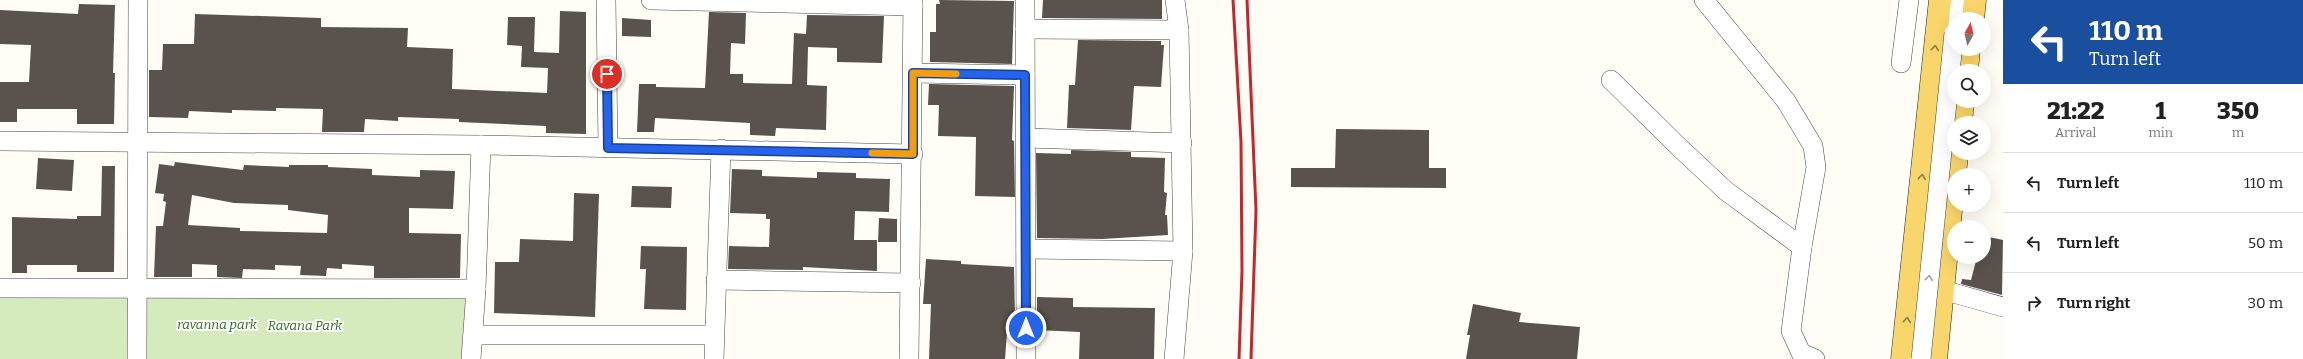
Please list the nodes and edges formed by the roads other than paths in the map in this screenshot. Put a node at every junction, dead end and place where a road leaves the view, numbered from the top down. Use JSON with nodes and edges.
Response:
{"nodes":[{"id":1,"x":138,"y":0,"type":"edge"},
{"id":2,"x":606,"y":0,"type":"edge"},
{"id":3,"x":651,"y":0,"type":"edge"},
{"id":4,"x":1025,"y":0,"type":"edge"},
{"id":5,"x":1175,"y":0,"type":"edge"},
{"id":6,"x":1704,"y":0,"type":"edge"},
{"id":7,"x":1909,"y":0,"type":"edge"},
{"id":8,"x":1940,"y":0,"type":"edge"},
{"id":9,"x":1958,"y":0,"type":"edge"},
{"id":10,"x":1975,"y":0,"type":"edge"},
{"id":11,"x":913,"y":3,"type":"edge"},
{"id":12,"x":1957,"y":12,"type":"edge"},
{"id":13,"x":1974,"y":12,"type":"edge"},
{"id":14,"x":1025,"y":28,"type":"junction"},
{"id":15,"x":1179,"y":30,"type":"junction"},
{"id":16,"x":1952,"y":56,"type":"edge"},
{"id":17,"x":1902,"y":63,"type":"dead end"},
{"id":18,"x":913,"y":73,"type":"junction"},
{"id":19,"x":1025,"y":75,"type":"junction"},
{"id":20,"x":1612,"y":80,"type":"dead end"},
{"id":21,"x":1027,"y":138,"type":"junction"},
{"id":22,"x":0,"y":141,"type":"edge"},
{"id":23,"x":137,"y":143,"type":"junction"},
{"id":24,"x":1182,"y":143,"type":"junction"},
{"id":25,"x":481,"y":145,"type":"junction"},
{"id":26,"x":608,"y":148,"type":"junction"},
{"id":27,"x":721,"y":149,"type":"junction"},
{"id":28,"x":913,"y":154,"type":"junction"},
{"id":29,"x":1920,"y":202,"type":"junction"},
{"id":30,"x":1947,"y":205,"type":"edge"},
{"id":31,"x":1950,"y":212,"type":"edge"},
{"id":32,"x":1802,"y":247,"type":"junction"},
{"id":33,"x":1026,"y":249,"type":"junction"},
{"id":34,"x":1182,"y":251,"type":"junction"},
{"id":35,"x":716,"y":280,"type":"junction"},
{"id":36,"x":912,"y":283,"type":"junction"},
{"id":37,"x":0,"y":288,"type":"edge"},
{"id":38,"x":137,"y":288,"type":"junction"},
{"id":39,"x":476,"y":289,"type":"junction"},
{"id":40,"x":1943,"y":290,"type":"junction"},
{"id":41,"x":2003,"y":307,"type":"edge"},
{"id":42,"x":473,"y":335,"type":"junction"},
{"id":43,"x":714,"y":335,"type":"junction"},
{"id":44,"x":137,"y":359,"type":"edge"},
{"id":45,"x":471,"y":359,"type":"edge"},
{"id":46,"x":714,"y":359,"type":"edge"},
{"id":47,"x":910,"y":359,"type":"edge"},
{"id":48,"x":1026,"y":359,"type":"edge"},
{"id":49,"x":1174,"y":359,"type":"edge"},
{"id":50,"x":1815,"y":359,"type":"edge"},
{"id":51,"x":1902,"y":359,"type":"edge"},
{"id":52,"x":1921,"y":359,"type":"edge"},
{"id":53,"x":1936,"y":359,"type":"edge"}],
"edges":[{"from":1,"to":23,"type":"street"},
{"from":2,"to":26,"type":"street"},
{"from":3,"to":11,"type":"street"},
{"from":4,"to":14,"type":"street"},
{"from":5,"to":15,"type":"street"},
{"from":6,"to":32,"type":"street"},
{"from":7,"to":17,"type":"street"},
{"from":29,"to":8,"type":"main road","one_way":true},
{"from":9,"to":12,"type":"street"},
{"from":10,"to":13,"type":"main road"},
{"from":11,"to":18,"type":"street"},
{"from":14,"to":15,"type":"street"},
{"from":14,"to":19,"type":"street"},
{"from":15,"to":24,"type":"street"},
{"from":52,"to":16,"type":"street","one_way":true,"bridge":true},
{"from":18,"to":19,"type":"street"},
{"from":18,"to":28,"type":"street"},
{"from":19,"to":21,"type":"street"},
{"from":20,"to":32,"type":"street"},
{"from":21,"to":24,"type":"street"},
{"from":21,"to":33,"type":"street"},
{"from":22,"to":23,"type":"street"},
{"from":23,"to":25,"type":"street"},
{"from":23,"to":38,"type":"street"},
{"from":24,"to":34,"type":"street"},
{"from":25,"to":26,"type":"street"},
{"from":25,"to":39,"type":"street"},
{"from":26,"to":27,"type":"street"},
{"from":27,"to":28,"type":"street"},
{"from":27,"to":35,"type":"street"},
{"from":28,"to":36,"type":"street"},
{"from":29,"to":30,"type":"main road"},
{"from":51,"to":29,"type":"main road","one_way":true},
{"from":31,"to":40,"type":"main road"},
{"from":32,"to":50,"type":"street"},
{"from":33,"to":34,"type":"street"},
{"from":33,"to":48,"type":"street"},
{"from":34,"to":49,"type":"street"},
{"from":35,"to":36,"type":"street"},
{"from":35,"to":43,"type":"street"},
{"from":36,"to":47,"type":"street"},
{"from":37,"to":38,"type":"street"},
{"from":38,"to":39,"type":"street"},
{"from":38,"to":44,"type":"street"},
{"from":39,"to":42,"type":"street"},
{"from":40,"to":41,"type":"street"},
{"from":40,"to":53,"type":"main road"},
{"from":42,"to":43,"type":"street"},
{"from":42,"to":45,"type":"street"},
{"from":43,"to":46,"type":"street"}]}
